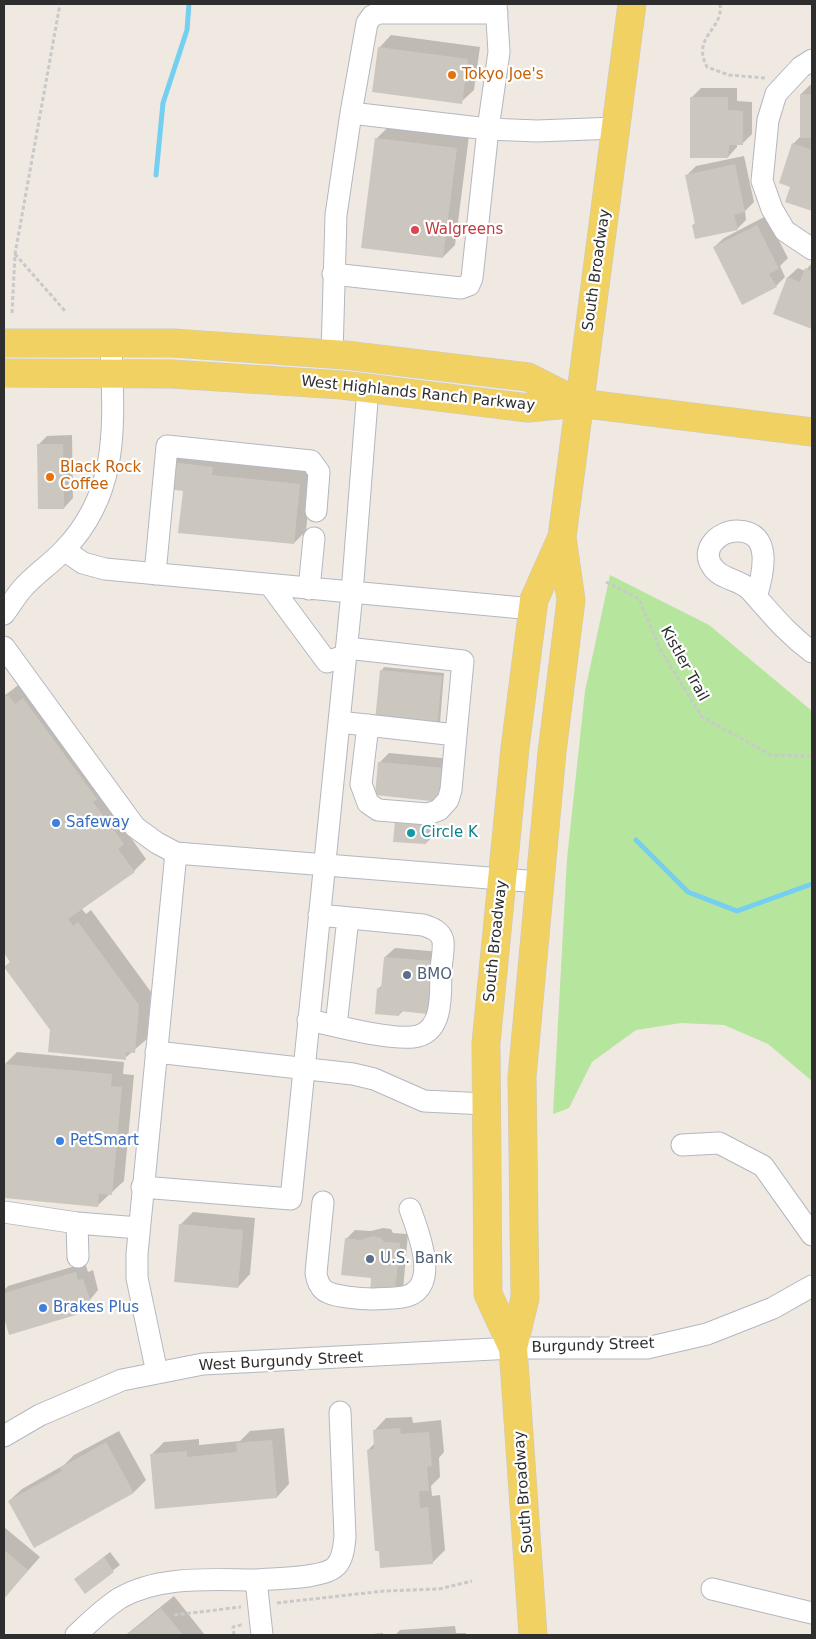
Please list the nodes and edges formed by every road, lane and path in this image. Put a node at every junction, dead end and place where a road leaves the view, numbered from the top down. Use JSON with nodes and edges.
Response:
{"nodes":[{"id":1,"x":60,"y":4,"type":"edge"},
{"id":2,"x":632,"y":4,"type":"edge"},
{"id":3,"x":720,"y":4,"type":"edge"},
{"id":4,"x":497,"y":9,"type":"edge"},
{"id":5,"x":812,"y":60,"type":"edge"},
{"id":6,"x":783,"y":84,"type":"junction"},
{"id":7,"x":351,"y":113,"type":"junction"},
{"id":8,"x":616,"y":128,"type":"junction"},
{"id":9,"x":488,"y":129,"type":"junction"},
{"id":10,"x":812,"y":249,"type":"edge"},
{"id":11,"x":15,"y":254,"type":"junction"},
{"id":12,"x":333,"y":274,"type":"junction"},
{"id":13,"x":66,"y":311,"type":"dead end"},
{"id":14,"x":12,"y":313,"type":"dead end"},
{"id":15,"x":111,"y":342,"type":"junction"},
{"id":16,"x":4,"y":343,"type":"edge"},
{"id":17,"x":332,"y":354,"type":"junction"},
{"id":18,"x":112,"y":373,"type":"junction"},
{"id":19,"x":4,"y":374,"type":"edge"},
{"id":20,"x":368,"y":388,"type":"junction"},
{"id":21,"x":579,"y":403,"type":"junction"},
{"id":22,"x":812,"y":432,"type":"edge"},
{"id":23,"x":316,"y":511,"type":"dead end"},
{"id":24,"x":562,"y":537,"type":"junction"},
{"id":25,"x":314,"y":538,"type":"dead end"},
{"id":26,"x":64,"y":550,"type":"junction"},
{"id":27,"x":155,"y":574,"type":"junction"},
{"id":28,"x":606,"y":582,"type":"dead end"},
{"id":29,"x":270,"y":585,"type":"junction"},
{"id":30,"x":309,"y":589,"type":"junction"},
{"id":31,"x":10,"y":593,"type":"edge"},
{"id":32,"x":352,"y":593,"type":"junction"},
{"id":33,"x":756,"y":597,"type":"dead end"},
{"id":34,"x":533,"y":609,"type":"junction"},
{"id":35,"x":4,"y":614,"type":"edge"},
{"id":36,"x":4,"y":647,"type":"edge"},
{"id":37,"x":346,"y":651,"type":"junction"},
{"id":38,"x":812,"y":652,"type":"edge"},
{"id":39,"x":339,"y":722,"type":"junction"},
{"id":40,"x":368,"y":725,"type":"junction"},
{"id":41,"x":456,"y":735,"type":"junction"},
{"id":42,"x":812,"y":756,"type":"edge"},
{"id":43,"x":176,"y":853,"type":"junction"},
{"id":44,"x":325,"y":865,"type":"junction"},
{"id":45,"x":502,"y":879,"type":"junction"},
{"id":46,"x":538,"y":882,"type":"junction"},
{"id":47,"x":320,"y":915,"type":"junction"},
{"id":48,"x":348,"y":918,"type":"junction"},
{"id":49,"x":308,"y":1020,"type":"junction"},
{"id":50,"x":336,"y":1026,"type":"junction"},
{"id":51,"x":156,"y":1052,"type":"junction"},
{"id":52,"x":303,"y":1070,"type":"junction"},
{"id":53,"x":486,"y":1104,"type":"junction"},
{"id":54,"x":682,"y":1146,"type":"dead end"},
{"id":55,"x":142,"y":1187,"type":"junction"},
{"id":56,"x":323,"y":1202,"type":"dead end"},
{"id":57,"x":410,"y":1209,"type":"dead end"},
{"id":58,"x":4,"y":1212,"type":"edge"},
{"id":59,"x":77,"y":1223,"type":"junction"},
{"id":60,"x":139,"y":1228,"type":"junction"},
{"id":61,"x":812,"y":1235,"type":"edge"},
{"id":62,"x":78,"y":1257,"type":"dead end"},
{"id":63,"x":812,"y":1286,"type":"edge"},
{"id":64,"x":513,"y":1348,"type":"junction"},
{"id":65,"x":157,"y":1373,"type":"junction"},
{"id":66,"x":340,"y":1412,"type":"dead end"},
{"id":67,"x":4,"y":1436,"type":"edge"},
{"id":68,"x":256,"y":1580,"type":"junction"},
{"id":69,"x":472,"y":1582,"type":"dead end"},
{"id":70,"x":712,"y":1590,"type":"dead end"},
{"id":71,"x":259,"y":1605,"type":"junction"},
{"id":72,"x":812,"y":1613,"type":"edge"},
{"id":73,"x":174,"y":1615,"type":"dead end"},
{"id":74,"x":76,"y":1635,"type":"edge"},
{"id":75,"x":262,"y":1635,"type":"edge"},
{"id":76,"x":533,"y":1635,"type":"edge"}],
"edges":[{"from":1,"to":11,"type":"path"},
{"from":2,"to":8,"type":"main road","name":"South Broadway"},
{"from":3,"to":6,"type":"path"},
{"from":4,"to":7,"type":"street"},
{"from":4,"to":9,"type":"street"},
{"from":5,"to":6,"type":"street"},
{"from":6,"to":10,"type":"street"},
{"from":7,"to":9,"type":"street"},
{"from":7,"to":12,"type":"street"},
{"from":8,"to":9,"type":"street"},
{"from":8,"to":21,"type":"main road","name":"South Broadway"},
{"from":9,"to":12,"type":"street"},
{"from":11,"to":13,"type":"path"},
{"from":11,"to":14,"type":"path"},
{"from":12,"to":17,"type":"street"},
{"from":15,"to":16,"type":"main road","name":"West Highlands Ranch Parkway"},
{"from":15,"to":17,"type":"main road","name":"West Highlands Ranch Parkway"},
{"from":15,"to":18,"type":"street"},
{"from":17,"to":21,"type":"main road","name":"West Highlands Ranch Parkway"},
{"from":18,"to":19,"type":"main road","name":"West Highlands Ranch Parkway"},
{"from":18,"to":20,"type":"main road","name":"West Highlands Ranch Parkway"},
{"from":18,"to":26,"type":"street"},
{"from":20,"to":21,"type":"main road","name":"West Highlands Ranch Parkway"},
{"from":20,"to":32,"type":"street"},
{"from":21,"to":22,"type":"main road"},
{"from":21,"to":24,"type":"main road","name":"South Broadway"},
{"from":23,"to":27,"type":"street"},
{"from":24,"to":34,"type":"main road","name":"South Broadway"},
{"from":24,"to":46,"type":"main road","name":"South Broadway"},
{"from":25,"to":30,"type":"street"},
{"from":26,"to":27,"type":"street"},
{"from":26,"to":31,"type":"street"},
{"from":27,"to":29,"type":"street"},
{"from":28,"to":42,"type":"path","name":"Kistler Trail"},
{"from":29,"to":30,"type":"street"},
{"from":29,"to":37,"type":"street"},
{"from":30,"to":32,"type":"street"},
{"from":31,"to":35,"type":"street"},
{"from":32,"to":34,"type":"street"},
{"from":32,"to":37,"type":"street"},
{"from":33,"to":38,"type":"street"},
{"from":34,"to":45,"type":"main road","name":"South Broadway"},
{"from":36,"to":43,"type":"street"},
{"from":37,"to":39,"type":"street"},
{"from":37,"to":41,"type":"street"},
{"from":39,"to":40,"type":"street"},
{"from":39,"to":44,"type":"street"},
{"from":40,"to":41,"type":"street"},
{"from":40,"to":41,"type":"street"},
{"from":43,"to":44,"type":"street"},
{"from":43,"to":51,"type":"street"},
{"from":44,"to":45,"type":"street"},
{"from":44,"to":47,"type":"street"},
{"from":45,"to":46,"type":"street"},
{"from":45,"to":53,"type":"main road","name":"South Broadway"},
{"from":46,"to":64,"type":"main road","name":"South Broadway"},
{"from":47,"to":48,"type":"street"},
{"from":47,"to":49,"type":"street"},
{"from":48,"to":50,"type":"street"},
{"from":48,"to":50,"type":"street"},
{"from":49,"to":50,"type":"street"},
{"from":49,"to":52,"type":"street"},
{"from":51,"to":52,"type":"street"},
{"from":51,"to":55,"type":"street"},
{"from":52,"to":53,"type":"street"},
{"from":52,"to":55,"type":"street"},
{"from":53,"to":64,"type":"main road","name":"South Broadway"},
{"from":54,"to":61,"type":"street"},
{"from":55,"to":60,"type":"street"},
{"from":56,"to":57,"type":"street"},
{"from":58,"to":59,"type":"street"},
{"from":59,"to":60,"type":"street"},
{"from":59,"to":62,"type":"street"},
{"from":60,"to":65,"type":"street"},
{"from":63,"to":64,"type":"street","name":"Burgundy Street"},
{"from":64,"to":65,"type":"street","name":"West Burgundy Street"},
{"from":64,"to":76,"type":"main road","name":"South Broadway"},
{"from":65,"to":67,"type":"street","name":"West Burgundy Street"},
{"from":66,"to":68,"type":"street"},
{"from":68,"to":71,"type":"street"},
{"from":68,"to":74,"type":"street"},
{"from":69,"to":71,"type":"path"},
{"from":70,"to":72,"type":"street"},
{"from":71,"to":73,"type":"path"},
{"from":71,"to":75,"type":"street"}]}
